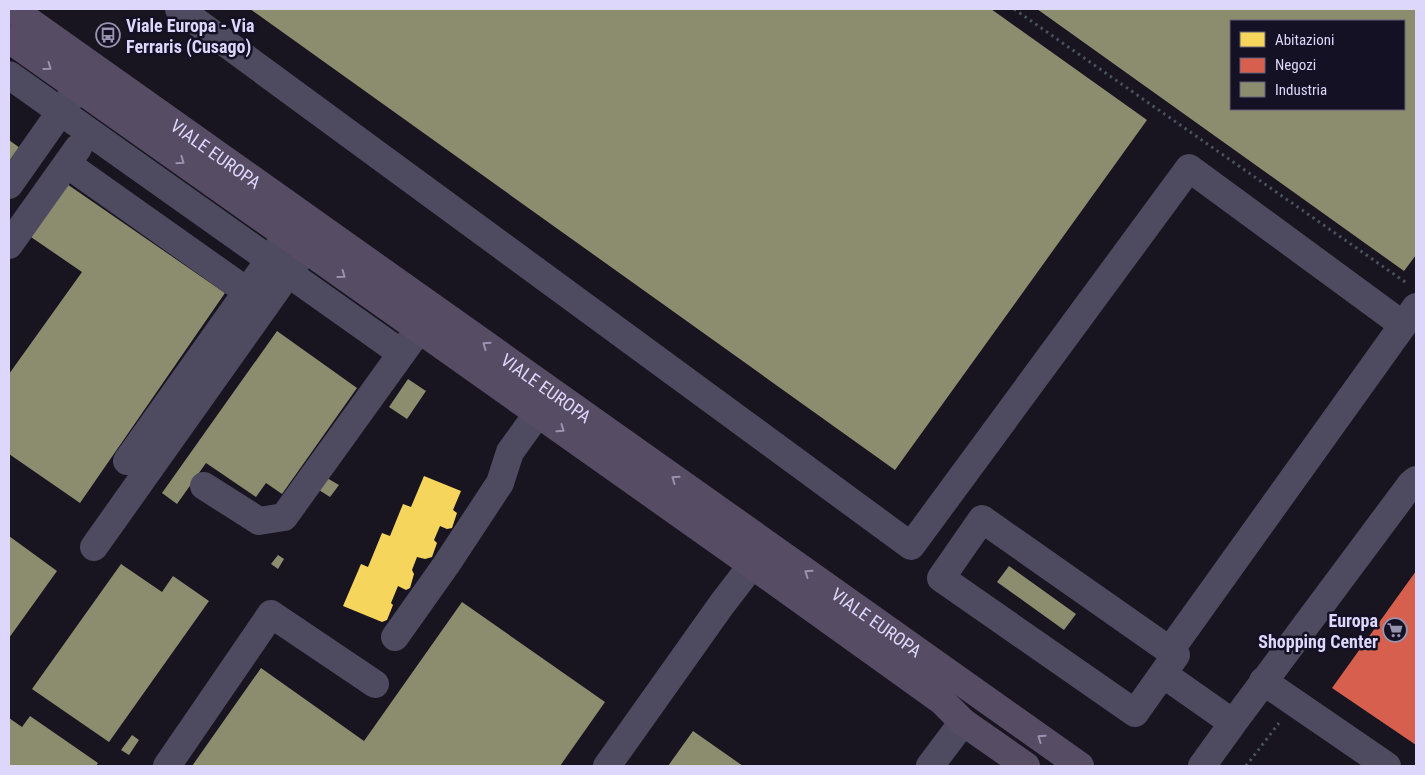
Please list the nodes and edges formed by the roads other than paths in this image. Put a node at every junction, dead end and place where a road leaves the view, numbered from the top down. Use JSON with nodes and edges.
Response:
{"nodes":[{"id":1,"x":12,"y":9,"type":"edge"},
{"id":2,"x":180,"y":9,"type":"edge"},
{"id":3,"x":9,"y":39,"type":"edge"},
{"id":4,"x":9,"y":75,"type":"edge"},
{"id":5,"x":78,"y":88,"type":"junction"},
{"id":6,"x":107,"y":109,"type":"junction"},
{"id":7,"x":60,"y":111,"type":"junction"},
{"id":8,"x":89,"y":132,"type":"junction"},
{"id":9,"x":67,"y":164,"type":"junction"},
{"id":10,"x":9,"y":185,"type":"edge"},
{"id":11,"x":9,"y":245,"type":"edge"},
{"id":12,"x":304,"y":248,"type":"junction"},
{"id":13,"x":286,"y":271,"type":"junction"},
{"id":14,"x":257,"y":298,"type":"junction"},
{"id":15,"x":1409,"y":305,"type":"edge"},
{"id":16,"x":418,"y":330,"type":"junction"},
{"id":17,"x":401,"y":353,"type":"junction"},
{"id":18,"x":538,"y":413,"type":"junction"},
{"id":19,"x":127,"y":461,"type":"dead end"},
{"id":20,"x":1416,"y":480,"type":"edge"},
{"id":21,"x":156,"y":486,"type":"dead end"},
{"id":22,"x":204,"y":486,"type":"dead end"},
{"id":23,"x":94,"y":547,"type":"dead end"},
{"id":24,"x":752,"y":565,"type":"junction"},
{"id":25,"x":395,"y":637,"type":"dead end"},
{"id":26,"x":1176,"y":642,"type":"dead end"},
{"id":27,"x":1163,"y":674,"type":"junction"},
{"id":28,"x":1264,"y":681,"type":"junction"},
{"id":29,"x":375,"y":684,"type":"dead end"},
{"id":30,"x":962,"y":722,"type":"junction"},
{"id":31,"x":1233,"y":723,"type":"junction"},
{"id":32,"x":167,"y":766,"type":"edge"},
{"id":33,"x":607,"y":766,"type":"edge"},
{"id":34,"x":930,"y":766,"type":"edge"},
{"id":35,"x":1026,"y":766,"type":"edge"},
{"id":36,"x":1080,"y":766,"type":"edge"},
{"id":37,"x":1202,"y":766,"type":"edge"},
{"id":38,"x":1387,"y":766,"type":"edge"}],
"edges":[{"from":36,"to":1,"type":"main road","name":"VIALE EUROPA","one_way":true},
{"from":2,"to":15,"type":"street"},
{"from":3,"to":5,"type":"main road","name":"VIALE EUROPA","one_way":true},
{"from":4,"to":7,"type":"street"},
{"from":5,"to":6,"type":"main road","name":"VIALE EUROPA"},
{"from":5,"to":7,"type":"street"},
{"from":6,"to":8,"type":"street"},
{"from":6,"to":12,"type":"main road","name":"VIALE EUROPA","one_way":true},
{"from":7,"to":8,"type":"street"},
{"from":7,"to":10,"type":"street"},
{"from":8,"to":9,"type":"street"},
{"from":8,"to":13,"type":"street"},
{"from":9,"to":11,"type":"street"},
{"from":9,"to":14,"type":"street"},
{"from":12,"to":13,"type":"street"},
{"from":12,"to":13,"type":"street"},
{"from":12,"to":16,"type":"main road","name":"VIALE EUROPA","one_way":true},
{"from":13,"to":14,"type":"street"},
{"from":13,"to":17,"type":"street"},
{"from":13,"to":21,"type":"street"},
{"from":14,"to":19,"type":"street"},
{"from":14,"to":23,"type":"street"},
{"from":15,"to":26,"type":"street"},
{"from":16,"to":17,"type":"street"},
{"from":16,"to":18,"type":"main road","name":"VIALE EUROPA"},
{"from":17,"to":22,"type":"street"},
{"from":18,"to":24,"type":"main road","name":"VIALE EUROPA","one_way":true},
{"from":18,"to":25,"type":"street"},
{"from":20,"to":28,"type":"street"},
{"from":24,"to":30,"type":"main road","name":"VIALE EUROPA"},
{"from":24,"to":33,"type":"street"},
{"from":27,"to":27,"type":"street"},
{"from":27,"to":31,"type":"street"},
{"from":28,"to":31,"type":"street"},
{"from":28,"to":38,"type":"street"},
{"from":29,"to":32,"type":"street"},
{"from":30,"to":34,"type":"street"},
{"from":30,"to":35,"type":"main road","name":"VIALE EUROPA"},
{"from":31,"to":37,"type":"street"}]}
